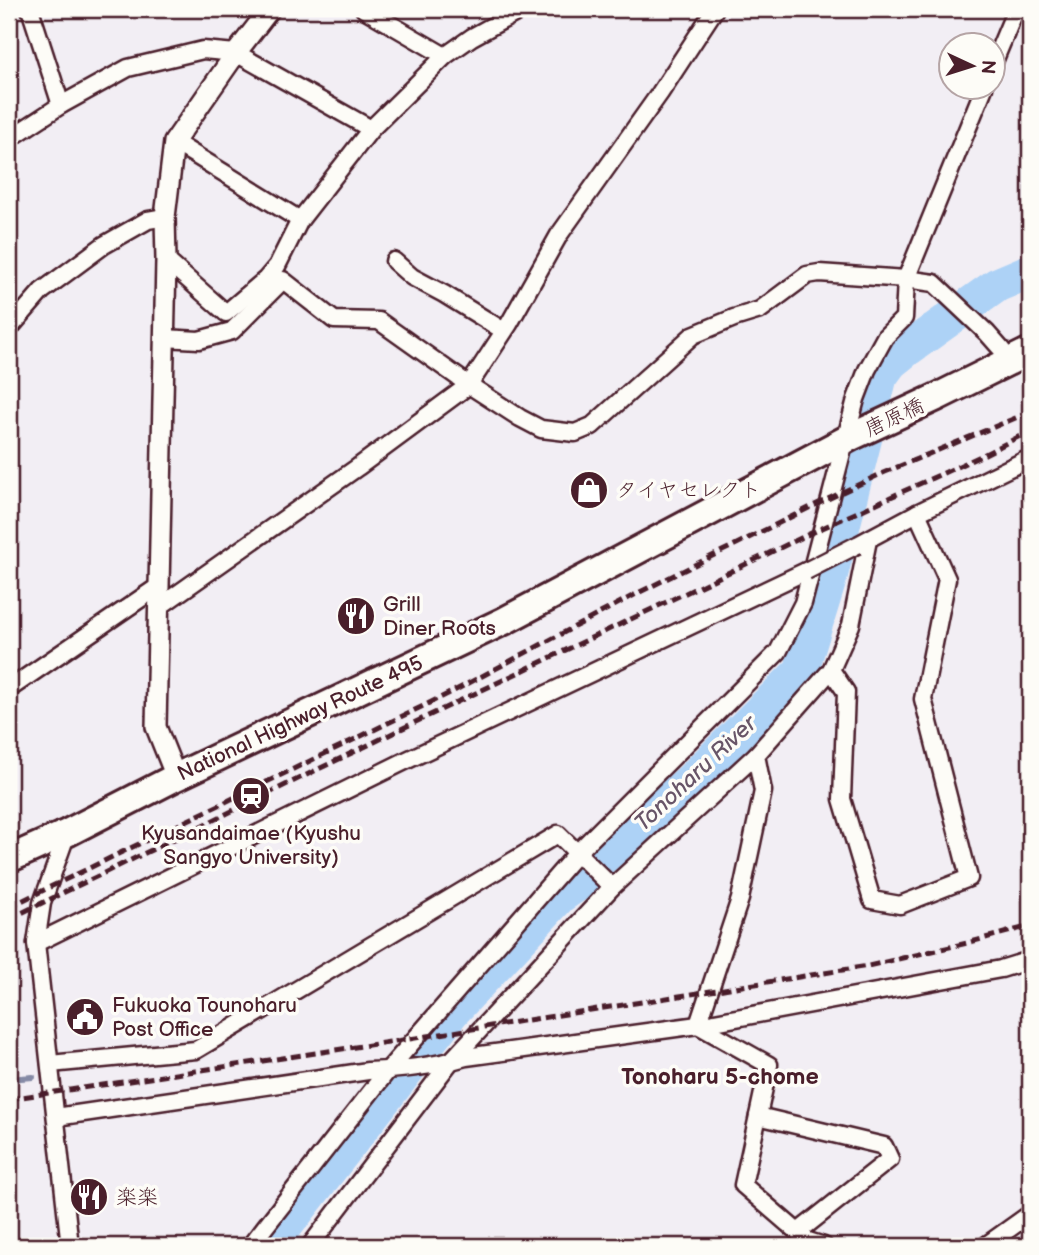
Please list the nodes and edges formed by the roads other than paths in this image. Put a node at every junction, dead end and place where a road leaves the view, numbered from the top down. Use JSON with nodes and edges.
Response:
{"nodes":[{"id":1,"x":30,"y":9,"type":"edge"},
{"id":2,"x":270,"y":9,"type":"edge"},
{"id":3,"x":364,"y":9,"type":"edge"},
{"id":4,"x":523,"y":9,"type":"edge"},
{"id":5,"x":715,"y":9,"type":"edge"},
{"id":6,"x":1016,"y":9,"type":"edge"},
{"id":7,"x":1006,"y":32,"type":"edge"},
{"id":8,"x":236,"y":53,"type":"junction"},
{"id":9,"x":445,"y":56,"type":"junction"},
{"id":10,"x":978,"y":102,"type":"edge"},
{"id":11,"x":61,"y":105,"type":"junction"},
{"id":12,"x":371,"y":129,"type":"junction"},
{"id":13,"x":9,"y":139,"type":"edge"},
{"id":14,"x":174,"y":142,"type":"junction"},
{"id":15,"x":165,"y":216,"type":"junction"},
{"id":16,"x":300,"y":220,"type":"junction"},
{"id":17,"x":166,"y":261,"type":"junction"},
{"id":18,"x":394,"y":261,"type":"dead end"},
{"id":19,"x":906,"y":279,"type":"junction"},
{"id":20,"x":9,"y":329,"type":"edge"},
{"id":21,"x":504,"y":331,"type":"junction"},
{"id":22,"x":164,"y":338,"type":"junction"},
{"id":23,"x":1019,"y":356,"type":"edge"},
{"id":24,"x":469,"y":385,"type":"junction"},
{"id":25,"x":848,"y":438,"type":"junction"},
{"id":26,"x":1030,"y":457,"type":"edge"},
{"id":27,"x":917,"y":513,"type":"junction"},
{"id":28,"x":862,"y":542,"type":"junction"},
{"id":29,"x":159,"y":586,"type":"junction"},
{"id":30,"x":159,"y":607,"type":"junction"},
{"id":31,"x":831,"y":670,"type":"junction"},
{"id":32,"x":9,"y":689,"type":"edge"},
{"id":33,"x":756,"y":755,"type":"junction"},
{"id":34,"x":176,"y":777,"type":"junction"},
{"id":35,"x":66,"y":834,"type":"junction"},
{"id":36,"x":581,"y":856,"type":"junction"},
{"id":37,"x":9,"y":859,"type":"edge"},
{"id":38,"x":608,"y":884,"type":"junction"},
{"id":39,"x":36,"y":943,"type":"junction"},
{"id":40,"x":1030,"y":960,"type":"edge"},
{"id":41,"x":698,"y":1025,"type":"junction"},
{"id":42,"x":444,"y":1062,"type":"junction"},
{"id":43,"x":50,"y":1064,"type":"junction"},
{"id":44,"x":393,"y":1069,"type":"junction"},
{"id":45,"x":758,"y":1116,"type":"junction"},
{"id":46,"x":56,"y":1117,"type":"junction"},
{"id":47,"x":1030,"y":1213,"type":"edge"},
{"id":48,"x":798,"y":1232,"type":"junction"},
{"id":49,"x":70,"y":1246,"type":"edge"},
{"id":50,"x":250,"y":1246,"type":"edge"},
{"id":51,"x":310,"y":1246,"type":"edge"},
{"id":52,"x":824,"y":1246,"type":"edge"},
{"id":53,"x":985,"y":1246,"type":"edge"}],
"edges":[{"from":1,"to":11,"type":"street"},
{"from":2,"to":8,"type":"street"},
{"from":3,"to":9,"type":"street"},
{"from":4,"to":9,"type":"street"},
{"from":5,"to":21,"type":"street"},
{"from":6,"to":7,"type":"street"},
{"from":8,"to":11,"type":"street"},
{"from":8,"to":12,"type":"street"},
{"from":8,"to":14,"type":"street"},
{"from":9,"to":12,"type":"street"},
{"from":10,"to":19,"type":"street"},
{"from":11,"to":13,"type":"street"},
{"from":12,"to":16,"type":"street"},
{"from":14,"to":15,"type":"street"},
{"from":14,"to":16,"type":"street"},
{"from":15,"to":17,"type":"street"},
{"from":15,"to":20,"type":"street"},
{"from":16,"to":17,"type":"street"},
{"from":17,"to":22,"type":"street"},
{"from":18,"to":21,"type":"street"},
{"from":19,"to":23,"type":"street"},
{"from":19,"to":24,"type":"street"},
{"from":19,"to":25,"type":"street"},
{"from":21,"to":24,"type":"street"},
{"from":22,"to":24,"type":"street"},
{"from":22,"to":29,"type":"street"},
{"from":23,"to":25,"type":"highway","name":"唐原橋"},
{"from":24,"to":30,"type":"street"},
{"from":25,"to":34,"type":"highway","name":"National Highway Route 495"},
{"from":25,"to":36,"type":"street"},
{"from":26,"to":27,"type":"street"},
{"from":27,"to":28,"type":"street"},
{"from":27,"to":31,"type":"street"},
{"from":28,"to":31,"type":"street"},
{"from":28,"to":39,"type":"street","bridge":true},
{"from":29,"to":30,"type":"street"},
{"from":29,"to":32,"type":"street"},
{"from":30,"to":34,"type":"street"},
{"from":31,"to":33,"type":"street"},
{"from":33,"to":38,"type":"street"},
{"from":33,"to":41,"type":"street"},
{"from":34,"to":35,"type":"highway","name":"National Highway Route 495"},
{"from":35,"to":37,"type":"highway","name":"National Highway Route 495"},
{"from":35,"to":39,"type":"street"},
{"from":36,"to":38,"type":"street"},
{"from":36,"to":43,"type":"street"},
{"from":36,"to":44,"type":"street"},
{"from":38,"to":42,"type":"street"},
{"from":39,"to":43,"type":"street"},
{"from":40,"to":41,"type":"street"},
{"from":41,"to":42,"type":"street"},
{"from":41,"to":45,"type":"street"},
{"from":42,"to":44,"type":"street"},
{"from":42,"to":51,"type":"street"},
{"from":43,"to":46,"type":"street"},
{"from":44,"to":46,"type":"street"},
{"from":44,"to":50,"type":"street"},
{"from":45,"to":48,"type":"street"},
{"from":45,"to":48,"type":"street"},
{"from":46,"to":49,"type":"street"},
{"from":47,"to":53,"type":"street"},
{"from":48,"to":52,"type":"street"}]}
